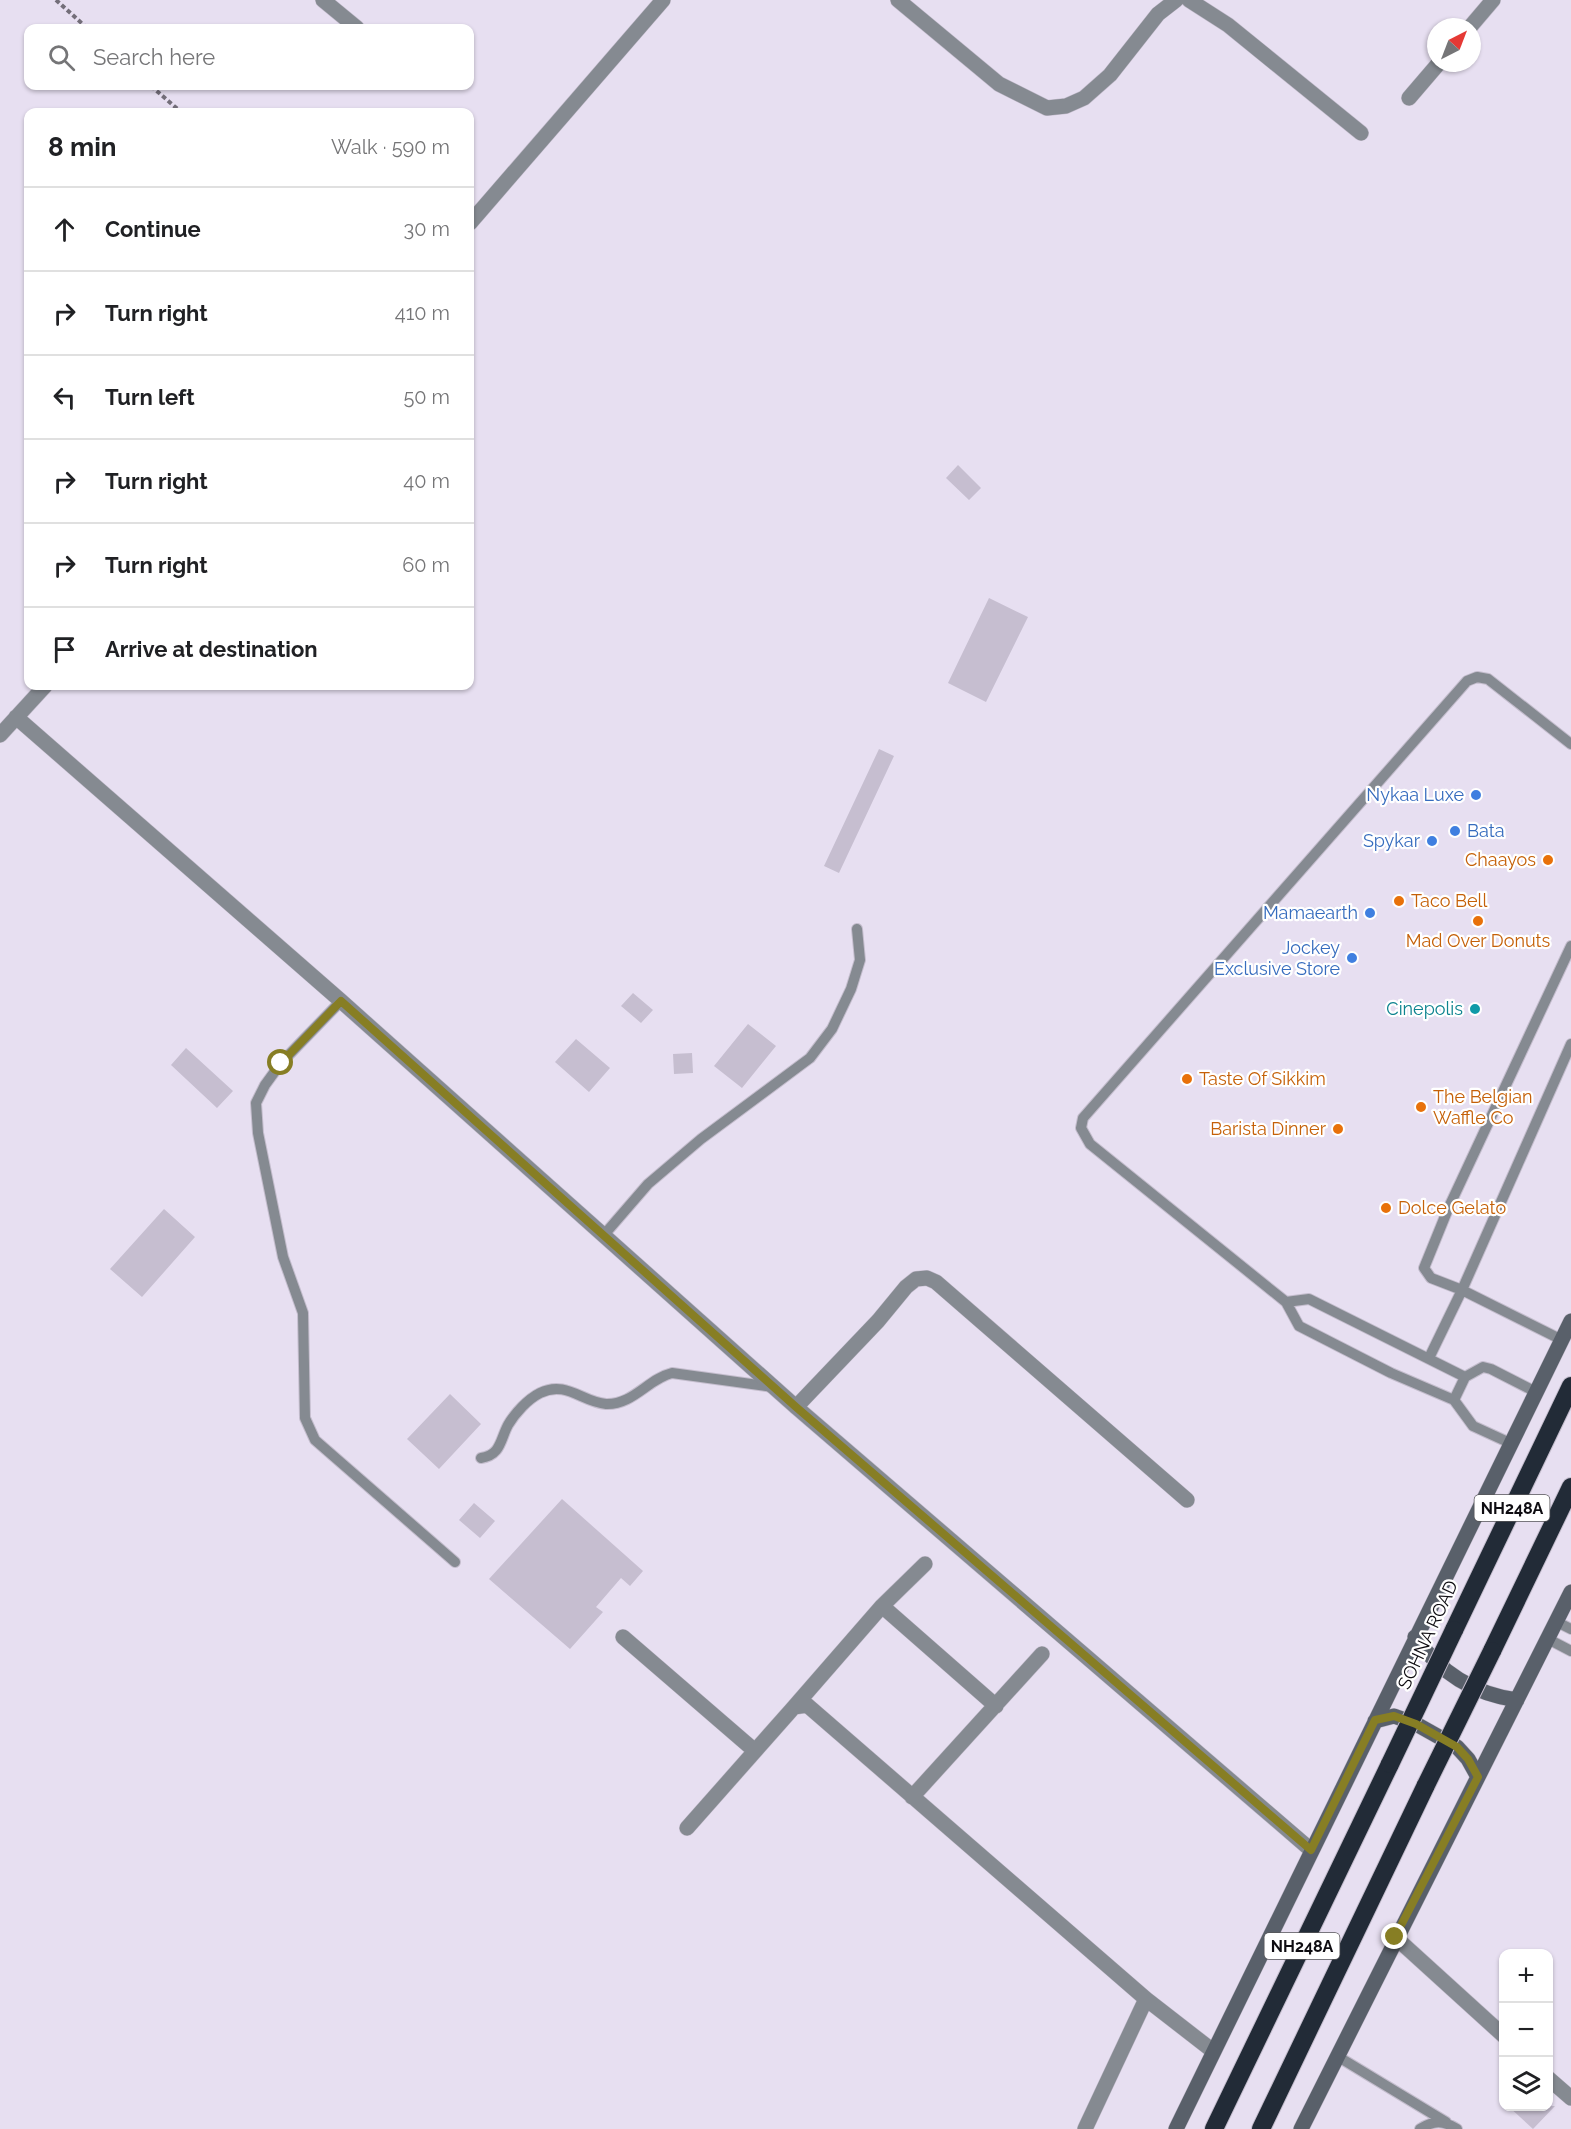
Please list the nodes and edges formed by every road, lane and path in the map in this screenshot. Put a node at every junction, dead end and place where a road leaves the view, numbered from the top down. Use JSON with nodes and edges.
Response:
{"nodes":[{"id":1,"x":56,"y":0,"type":"edge"},
{"id":2,"x":323,"y":0,"type":"edge"},
{"id":3,"x":663,"y":0,"type":"edge"},
{"id":4,"x":898,"y":0,"type":"edge"},
{"id":5,"x":1176,"y":0,"type":"edge"},
{"id":6,"x":1189,"y":0,"type":"edge"},
{"id":7,"x":1493,"y":0,"type":"edge"},
{"id":8,"x":1478,"y":18,"type":"edge"},
{"id":9,"x":83,"y":24,"type":"edge"},
{"id":10,"x":352,"y":24,"type":"edge"},
{"id":11,"x":1431,"y":72,"type":"edge"},
{"id":12,"x":156,"y":90,"type":"edge"},
{"id":13,"x":1409,"y":98,"type":"dead end"},
{"id":14,"x":176,"y":108,"type":"edge"},
{"id":15,"x":1361,"y":133,"type":"dead end"},
{"id":16,"x":474,"y":218,"type":"edge"},
{"id":17,"x":41,"y":690,"type":"edge"},
{"id":18,"x":16,"y":717,"type":"junction"},
{"id":19,"x":0,"y":735,"type":"edge"},
{"id":20,"x":1571,"y":744,"type":"edge"},
{"id":21,"x":857,"y":929,"type":"dead end"},
{"id":22,"x":1571,"y":946,"type":"edge"},
{"id":23,"x":341,"y":1001,"type":"junction"},
{"id":24,"x":1571,"y":1044,"type":"edge"},
{"id":25,"x":603,"y":1236,"type":"junction"},
{"id":26,"x":1462,"y":1290,"type":"junction"},
{"id":27,"x":1286,"y":1302,"type":"junction"},
{"id":28,"x":1571,"y":1321,"type":"edge"},
{"id":29,"x":1562,"y":1340,"type":"junction"},
{"id":30,"x":1429,"y":1358,"type":"junction"},
{"id":31,"x":1465,"y":1377,"type":"junction"},
{"id":32,"x":1571,"y":1386,"type":"edge"},
{"id":33,"x":773,"y":1387,"type":"junction"},
{"id":34,"x":1536,"y":1392,"type":"junction"},
{"id":35,"x":1454,"y":1400,"type":"junction"},
{"id":36,"x":796,"y":1407,"type":"junction"},
{"id":37,"x":1510,"y":1443,"type":"junction"},
{"id":38,"x":481,"y":1458,"type":"dead end"},
{"id":39,"x":1571,"y":1486,"type":"edge"},
{"id":40,"x":1187,"y":1500,"type":"dead end"},
{"id":41,"x":455,"y":1562,"type":"dead end"},
{"id":42,"x":925,"y":1564,"type":"dead end"},
{"id":43,"x":1571,"y":1592,"type":"edge"},
{"id":44,"x":882,"y":1606,"type":"junction"},
{"id":45,"x":1564,"y":1625,"type":"edge"},
{"id":46,"x":623,"y":1637,"type":"dead end"},
{"id":47,"x":1415,"y":1637,"type":"junction"},
{"id":48,"x":1548,"y":1639,"type":"junction"},
{"id":49,"x":1571,"y":1651,"type":"edge"},
{"id":50,"x":1042,"y":1653,"type":"dead end"},
{"id":51,"x":1517,"y":1700,"type":"junction"},
{"id":52,"x":996,"y":1706,"type":"junction"},
{"id":53,"x":794,"y":1707,"type":"junction"},
{"id":54,"x":1375,"y":1720,"type":"junction"},
{"id":55,"x":755,"y":1751,"type":"junction"},
{"id":56,"x":1478,"y":1777,"type":"junction"},
{"id":57,"x":912,"y":1797,"type":"junction"},
{"id":58,"x":687,"y":1828,"type":"dead end"},
{"id":59,"x":1311,"y":1850,"type":"junction"},
{"id":60,"x":1395,"y":1937,"type":"junction"},
{"id":61,"x":1146,"y":1999,"type":"junction"},
{"id":62,"x":1499,"y":2032,"type":"edge"},
{"id":63,"x":1213,"y":2052,"type":"junction"},
{"id":64,"x":1337,"y":2056,"type":"junction"},
{"id":65,"x":1553,"y":2082,"type":"edge"},
{"id":66,"x":1571,"y":2098,"type":"edge"},
{"id":67,"x":1446,"y":2122,"type":"junction"},
{"id":68,"x":1085,"y":2129,"type":"edge"},
{"id":69,"x":1176,"y":2129,"type":"edge"},
{"id":70,"x":1214,"y":2129,"type":"edge"},
{"id":71,"x":1261,"y":2129,"type":"edge"},
{"id":72,"x":1301,"y":2129,"type":"edge"},
{"id":73,"x":1420,"y":2129,"type":"edge"},
{"id":74,"x":1457,"y":2129,"type":"edge"}],
"edges":[{"from":1,"to":9,"type":"path"},
{"from":2,"to":10,"type":"street"},
{"from":3,"to":16,"type":"street"},
{"from":4,"to":5,"type":"street"},
{"from":6,"to":15,"type":"street"},
{"from":7,"to":8,"type":"street"},
{"from":11,"to":13,"type":"street"},
{"from":12,"to":14,"type":"path"},
{"from":17,"to":18,"type":"street"},
{"from":18,"to":19,"type":"street"},
{"from":18,"to":23,"type":"street"},
{"from":20,"to":27,"type":"lane"},
{"from":21,"to":25,"type":"lane"},
{"from":22,"to":26,"type":"lane"},
{"from":23,"to":25,"type":"street"},
{"from":23,"to":41,"type":"lane"},
{"from":24,"to":26,"type":"lane"},
{"from":25,"to":33,"type":"street"},
{"from":26,"to":29,"type":"lane"},
{"from":26,"to":30,"type":"lane"},
{"from":27,"to":30,"type":"lane"},
{"from":27,"to":35,"type":"lane"},
{"from":28,"to":29,"type":"main road"},
{"from":29,"to":34,"type":"main road"},
{"from":30,"to":31,"type":"lane"},
{"from":31,"to":34,"type":"lane"},
{"from":31,"to":35,"type":"lane"},
{"from":32,"to":70,"type":"highway","name":"SOHNA ROAD","number":"NH248A","bridge":true},
{"from":33,"to":36,"type":"street"},
{"from":33,"to":38,"type":"lane"},
{"from":34,"to":37,"type":"main road"},
{"from":35,"to":37,"type":"lane"},
{"from":36,"to":40,"type":"street"},
{"from":36,"to":59,"type":"street"},
{"from":37,"to":47,"type":"main road"},
{"from":39,"to":71,"type":"highway","number":"NH248A","bridge":true},
{"from":42,"to":44,"type":"street"},
{"from":43,"to":45,"type":"main road"},
{"from":44,"to":52,"type":"street"},
{"from":44,"to":53,"type":"street"},
{"from":45,"to":48,"type":"main road"},
{"from":46,"to":55,"type":"street"},
{"from":47,"to":51,"type":"main road"},
{"from":47,"to":54,"type":"main road"},
{"from":48,"to":49,"type":"lane"},
{"from":48,"to":51,"type":"main road"},
{"from":50,"to":52,"type":"street"},
{"from":51,"to":56,"type":"main road"},
{"from":52,"to":57,"type":"street"},
{"from":53,"to":55,"type":"street"},
{"from":53,"to":57,"type":"street"},
{"from":54,"to":56,"type":"main road"},
{"from":54,"to":59,"type":"main road"},
{"from":55,"to":58,"type":"street"},
{"from":56,"to":60,"type":"main road"},
{"from":57,"to":61,"type":"street"},
{"from":59,"to":63,"type":"main road"},
{"from":60,"to":62,"type":"street"},
{"from":60,"to":64,"type":"main road"},
{"from":61,"to":63,"type":"street"},
{"from":61,"to":68,"type":"street"},
{"from":63,"to":69,"type":"main road"},
{"from":64,"to":67,"type":"lane"},
{"from":64,"to":72,"type":"main road"},
{"from":65,"to":66,"type":"street"},
{"from":67,"to":73,"type":"lane"},
{"from":67,"to":74,"type":"lane"}]}
